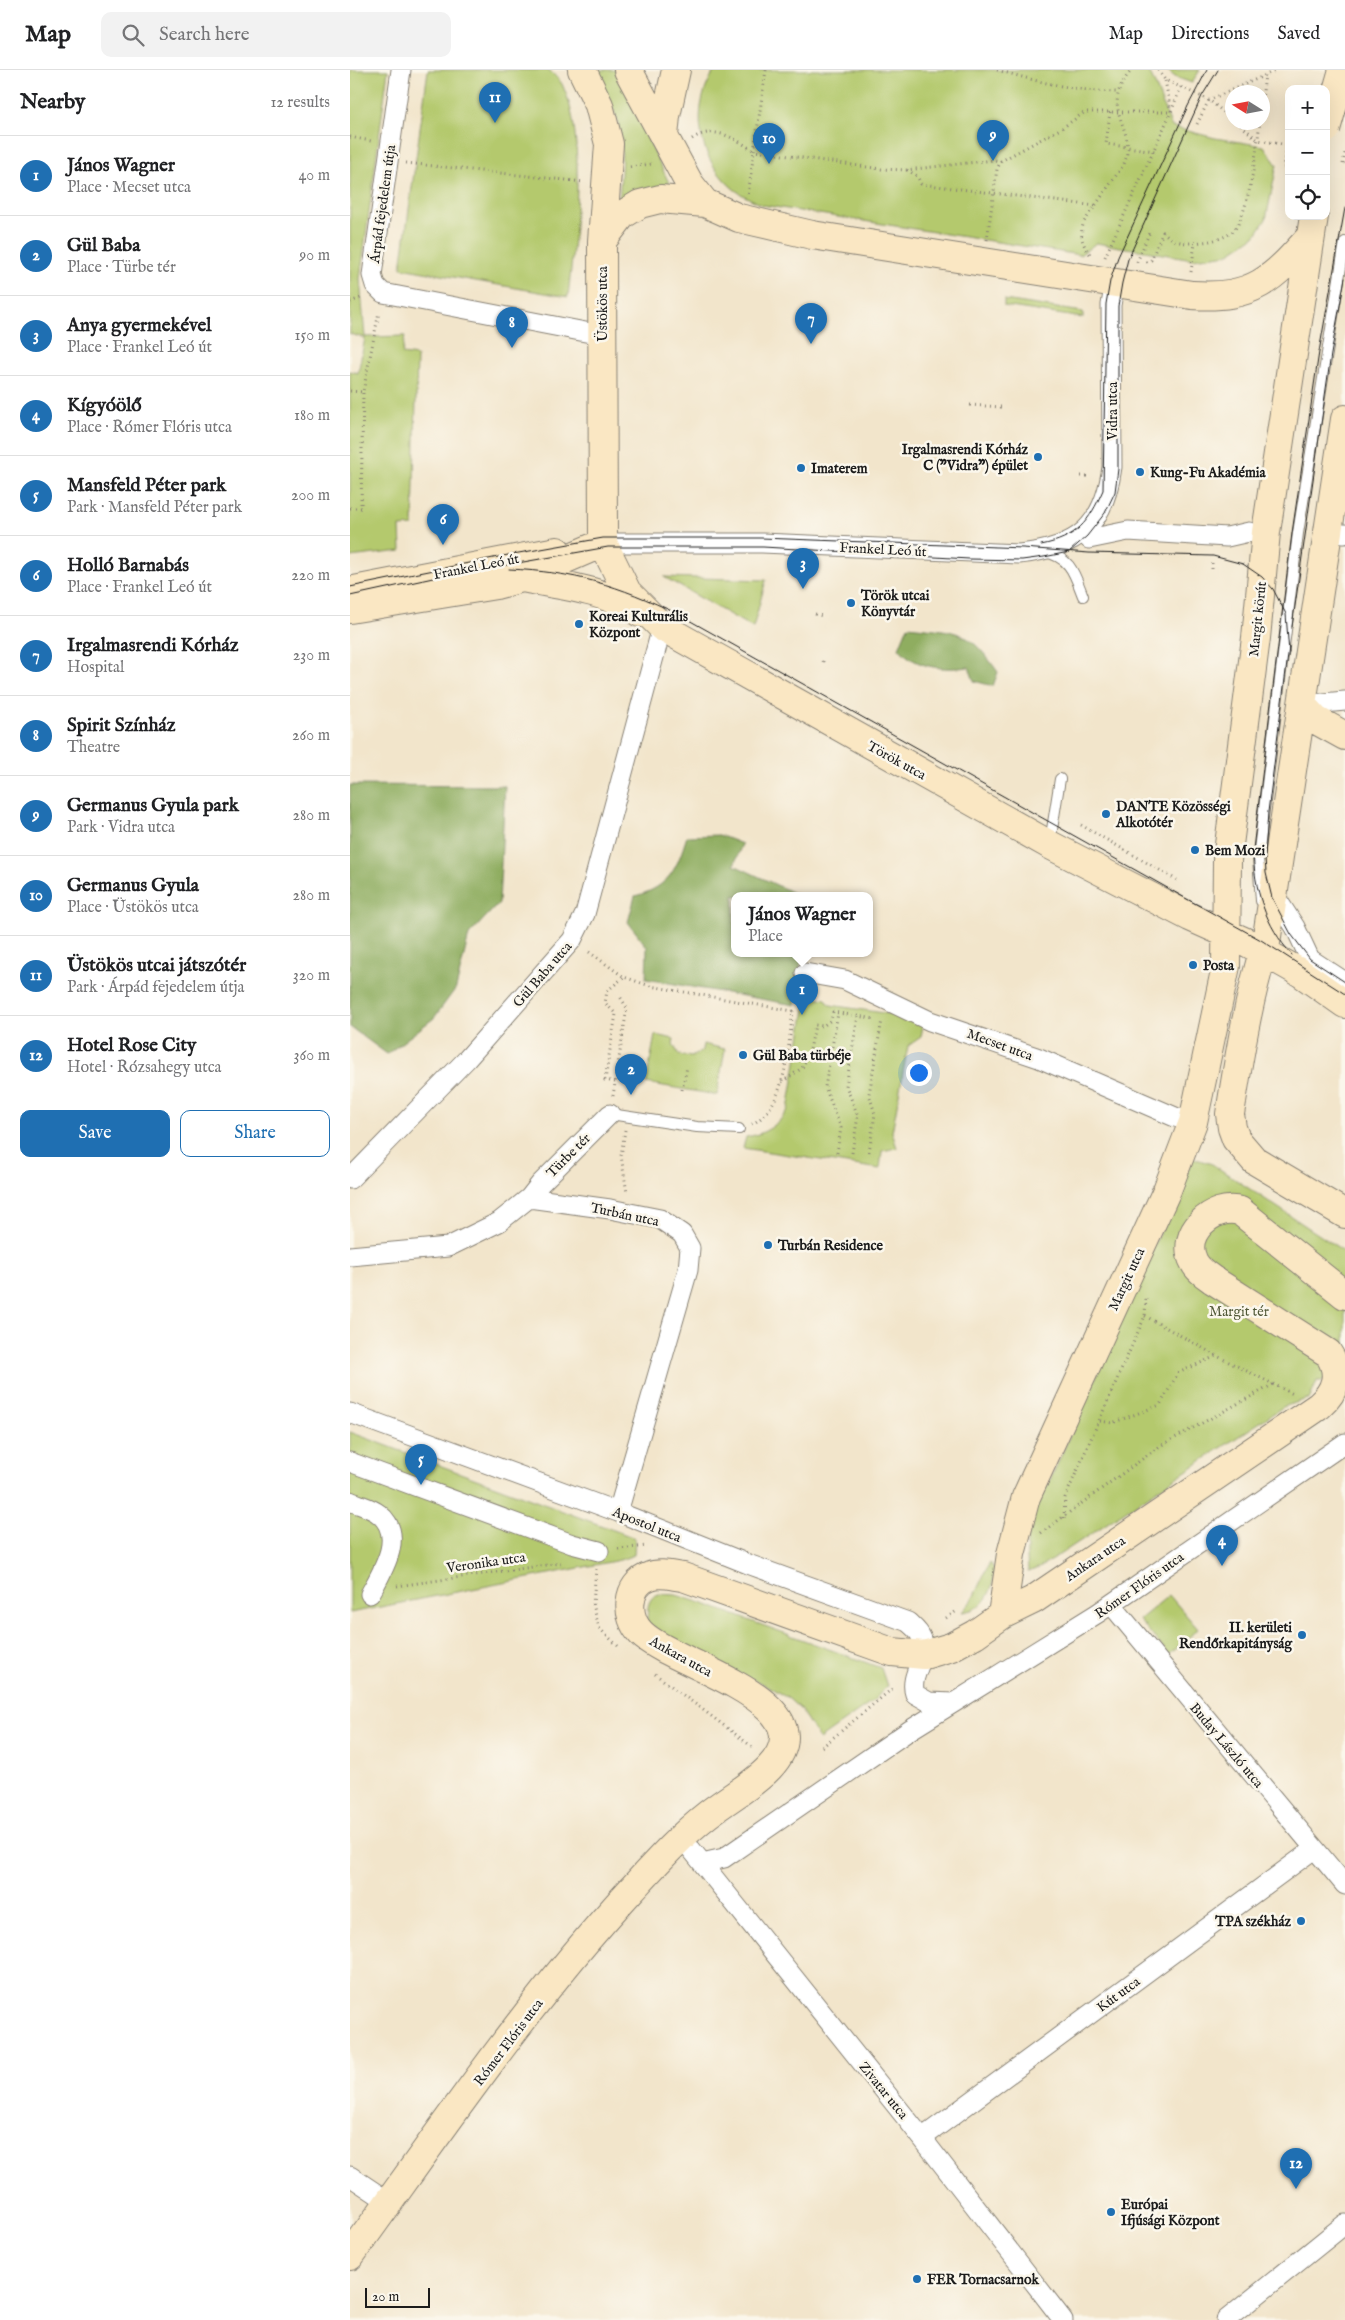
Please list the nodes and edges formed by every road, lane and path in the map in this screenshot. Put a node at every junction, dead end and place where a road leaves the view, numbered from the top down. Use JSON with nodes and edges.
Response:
{"nodes":[{"id":1,"x":401,"y":70,"type":"edge"},
{"id":2,"x":582,"y":70,"type":"edge"},
{"id":3,"x":628,"y":70,"type":"edge"},
{"id":4,"x":676,"y":70,"type":"edge"},
{"id":5,"x":766,"y":70,"type":"edge"},
{"id":6,"x":997,"y":70,"type":"edge"},
{"id":7,"x":1132,"y":70,"type":"edge"},
{"id":8,"x":1158,"y":70,"type":"edge"},
{"id":9,"x":1277,"y":70,"type":"edge"},
{"id":10,"x":1343,"y":70,"type":"edge"},
{"id":11,"x":1265,"y":75,"type":"junction"},
{"id":12,"x":1165,"y":80,"type":"junction"},
{"id":13,"x":1264,"y":85,"type":"edge"},
{"id":14,"x":1181,"y":88,"type":"junction"},
{"id":15,"x":1118,"y":92,"type":"junction"},
{"id":16,"x":1209,"y":100,"type":"junction"},
{"id":17,"x":1110,"y":112,"type":"junction"},
{"id":18,"x":1119,"y":112,"type":"junction"},
{"id":19,"x":1171,"y":112,"type":"junction"},
{"id":20,"x":1225,"y":113,"type":"edge"},
{"id":21,"x":1330,"y":115,"type":"edge"},
{"id":22,"x":1197,"y":124,"type":"dead end"},
{"id":23,"x":1246,"y":130,"type":"edge"},
{"id":24,"x":1259,"y":130,"type":"edge"},
{"id":25,"x":664,"y":136,"type":"junction"},
{"id":26,"x":1258,"y":140,"type":"junction"},
{"id":27,"x":1285,"y":145,"type":"edge"},
{"id":28,"x":1128,"y":147,"type":"junction"},
{"id":29,"x":754,"y":151,"type":"junction"},
{"id":30,"x":1155,"y":151,"type":"junction"},
{"id":31,"x":1345,"y":153,"type":"edge"},
{"id":32,"x":1285,"y":156,"type":"edge"},
{"id":33,"x":388,"y":161,"type":"junction"},
{"id":34,"x":1001,"y":161,"type":"junction"},
{"id":35,"x":1343,"y":164,"type":"dead end"},
{"id":36,"x":1285,"y":167,"type":"edge"},
{"id":37,"x":906,"y":170,"type":"junction"},
{"id":38,"x":583,"y":182,"type":"dead end"},
{"id":39,"x":994,"y":194,"type":"junction"},
{"id":40,"x":747,"y":201,"type":"dead end"},
{"id":41,"x":705,"y":203,"type":"junction"},
{"id":42,"x":1096,"y":206,"type":"junction"},
{"id":43,"x":1312,"y":226,"type":"edge"},
{"id":44,"x":1150,"y":231,"type":"dead end"},
{"id":45,"x":602,"y":242,"type":"junction"},
{"id":46,"x":1345,"y":242,"type":"edge"},
{"id":47,"x":1195,"y":243,"type":"junction"},
{"id":48,"x":986,"y":248,"type":"dead end"},
{"id":49,"x":1092,"y":257,"type":"dead end"},
{"id":50,"x":1297,"y":264,"type":"junction"},
{"id":51,"x":1109,"y":271,"type":"junction"},
{"id":52,"x":1191,"y":275,"type":"dead end"},
{"id":53,"x":383,"y":293,"type":"junction"},
{"id":54,"x":601,"y":335,"type":"junction"},
{"id":55,"x":350,"y":391,"type":"edge"},
{"id":56,"x":363,"y":392,"type":"junction"},
{"id":57,"x":970,"y":405,"type":"dead end"},
{"id":58,"x":1000,"y":407,"type":"dead end"},
{"id":59,"x":1345,"y":419,"type":"edge"},
{"id":60,"x":1093,"y":475,"type":"dead end"},
{"id":61,"x":1081,"y":476,"type":"dead end"},
{"id":62,"x":350,"y":508,"type":"edge"},
{"id":63,"x":1249,"y":532,"type":"dead end"},
{"id":64,"x":1086,"y":535,"type":"junction"},
{"id":65,"x":603,"y":543,"type":"junction"},
{"id":66,"x":1044,"y":551,"type":"junction"},
{"id":67,"x":495,"y":563,"type":"junction"},
{"id":68,"x":1212,"y":563,"type":"dead end"},
{"id":69,"x":1212,"y":570,"type":"dead end"},
{"id":70,"x":522,"y":578,"type":"junction"},
{"id":71,"x":350,"y":591,"type":"edge"},
{"id":72,"x":1082,"y":596,"type":"dead end"},
{"id":73,"x":350,"y":609,"type":"edge"},
{"id":74,"x":815,"y":614,"type":"dead end"},
{"id":75,"x":822,"y":616,"type":"dead end"},
{"id":76,"x":662,"y":627,"type":"junction"},
{"id":77,"x":1345,"y":701,"type":"edge"},
{"id":78,"x":1302,"y":704,"type":"junction"},
{"id":79,"x":1345,"y":736,"type":"edge"},
{"id":80,"x":1060,"y":778,"type":"dead end"},
{"id":81,"x":1081,"y":824,"type":"dead end"},
{"id":82,"x":1050,"y":845,"type":"junction"},
{"id":83,"x":1258,"y":858,"type":"junction"},
{"id":84,"x":1177,"y":880,"type":"dead end"},
{"id":85,"x":1273,"y":893,"type":"junction"},
{"id":86,"x":1227,"y":935,"type":"junction"},
{"id":87,"x":572,"y":940,"type":"junction"},
{"id":88,"x":1264,"y":952,"type":"junction"},
{"id":89,"x":805,"y":974,"type":"dead end"},
{"id":90,"x":624,"y":977,"type":"junction"},
{"id":91,"x":1345,"y":982,"type":"edge"},
{"id":92,"x":619,"y":995,"type":"dead end"},
{"id":93,"x":1345,"y":1004,"type":"edge"},
{"id":94,"x":838,"y":1013,"type":"junction"},
{"id":95,"x":858,"y":1016,"type":"junction"},
{"id":96,"x":877,"y":1019,"type":"dead end"},
{"id":97,"x":882,"y":1020,"type":"dead end"},
{"id":98,"x":687,"y":1067,"type":"dead end"},
{"id":99,"x":782,"y":1082,"type":"junction"},
{"id":100,"x":682,"y":1090,"type":"dead end"},
{"id":101,"x":768,"y":1112,"type":"dead end"},
{"id":102,"x":610,"y":1114,"type":"joint"},
{"id":103,"x":1193,"y":1122,"type":"junction"},
{"id":104,"x":739,"y":1129,"type":"dead end"},
{"id":105,"x":622,"y":1142,"type":"dead end"},
{"id":106,"x":869,"y":1152,"type":"dead end"},
{"id":107,"x":837,"y":1153,"type":"dead end"},
{"id":108,"x":852,"y":1153,"type":"dead end"},
{"id":109,"x":350,"y":1179,"type":"edge"},
{"id":110,"x":529,"y":1198,"type":"junction"},
{"id":111,"x":637,"y":1214,"type":"junction"},
{"id":112,"x":1345,"y":1214,"type":"edge"},
{"id":113,"x":350,"y":1256,"type":"edge"},
{"id":114,"x":1147,"y":1291,"type":"dead end"},
{"id":115,"x":1345,"y":1295,"type":"edge"},
{"id":116,"x":1145,"y":1316,"type":"junction"},
{"id":117,"x":1217,"y":1356,"type":"junction"},
{"id":118,"x":1274,"y":1384,"type":"junction"},
{"id":119,"x":1298,"y":1396,"type":"dead end"},
{"id":120,"x":350,"y":1413,"type":"edge"},
{"id":121,"x":1100,"y":1421,"type":"junction"},
{"id":122,"x":1345,"y":1443,"type":"edge"},
{"id":123,"x":350,"y":1462,"type":"edge"},
{"id":124,"x":350,"y":1501,"type":"edge"},
{"id":125,"x":618,"y":1512,"type":"junction"},
{"id":126,"x":1064,"y":1519,"type":"junction"},
{"id":127,"x":599,"y":1551,"type":"junction"},
{"id":128,"x":1011,"y":1554,"type":"junction"},
{"id":129,"x":373,"y":1588,"type":"joint"},
{"id":130,"x":594,"y":1604,"type":"dead end"},
{"id":131,"x":1111,"y":1604,"type":"junction"},
{"id":132,"x":958,"y":1610,"type":"dead end"},
{"id":133,"x":1002,"y":1615,"type":"junction"},
{"id":134,"x":946,"y":1618,"type":"dead end"},
{"id":135,"x":920,"y":1662,"type":"junction"},
{"id":136,"x":953,"y":1704,"type":"junction"},
{"id":137,"x":778,"y":1715,"type":"joint"},
{"id":138,"x":822,"y":1747,"type":"dead end"},
{"id":139,"x":680,"y":1840,"type":"junction"},
{"id":140,"x":1314,"y":1849,"type":"junction"},
{"id":141,"x":702,"y":1863,"type":"junction"},
{"id":142,"x":1345,"y":1885,"type":"edge"},
{"id":143,"x":922,"y":2138,"type":"junction"},
{"id":144,"x":350,"y":2176,"type":"edge"},
{"id":145,"x":390,"y":2202,"type":"junction"},
{"id":146,"x":1345,"y":2224,"type":"edge"},
{"id":147,"x":350,"y":2256,"type":"edge"},
{"id":148,"x":1063,"y":2320,"type":"edge"},
{"id":149,"x":1226,"y":2320,"type":"edge"}],
"edges":[{"from":1,"to":33,"type":"street","name":"Árpád fejedelem útja"},
{"from":2,"to":45,"type":"street","name":"Üstökös utca"},
{"from":3,"to":25,"type":"street"},
{"from":4,"to":25,"type":"street"},
{"from":5,"to":29,"type":"path"},
{"from":6,"to":15,"type":"path"},
{"from":7,"to":15,"type":"path"},
{"from":8,"to":12,"type":"path"},
{"from":9,"to":11,"type":"path"},
{"from":10,"to":21,"type":"street","bridge":true},
{"from":11,"to":13,"type":"path"},
{"from":11,"to":16,"type":"path"},
{"from":12,"to":14,"type":"path"},
{"from":12,"to":19,"type":"path"},
{"from":14,"to":16,"type":"path"},
{"from":14,"to":19,"type":"path"},
{"from":15,"to":18,"type":"path"},
{"from":16,"to":20,"type":"path"},
{"from":16,"to":22,"type":"path"},
{"from":17,"to":18,"type":"path"},
{"from":17,"to":28,"type":"path"},
{"from":17,"to":34,"type":"path"},
{"from":18,"to":19,"type":"path"},
{"from":18,"to":28,"type":"path"},
{"from":19,"to":30,"type":"path"},
{"from":23,"to":26,"type":"path"},
{"from":24,"to":26,"type":"path"},
{"from":25,"to":41,"type":"street"},
{"from":26,"to":27,"type":"path"},
{"from":26,"to":47,"type":"path"},
{"from":28,"to":30,"type":"path"},
{"from":28,"to":42,"type":"path"},
{"from":29,"to":37,"type":"path"},
{"from":29,"to":40,"type":"path"},
{"from":30,"to":51,"type":"path"},
{"from":31,"to":35,"type":"path"},
{"from":32,"to":36,"type":"path"},
{"from":33,"to":38,"type":"path"},
{"from":33,"to":53,"type":"street","name":"Árpád fejedelem útja"},
{"from":34,"to":37,"type":"path"},
{"from":34,"to":39,"type":"path"},
{"from":37,"to":39,"type":"path"},
{"from":39,"to":42,"type":"path"},
{"from":39,"to":48,"type":"path"},
{"from":41,"to":45,"type":"street"},
{"from":41,"to":51,"type":"street"},
{"from":42,"to":49,"type":"path"},
{"from":43,"to":50,"type":"street"},
{"from":44,"to":47,"type":"path"},
{"from":45,"to":54,"type":"street","name":"Üstökös utca"},
{"from":46,"to":83,"type":"lane"},
{"from":47,"to":52,"type":"path"},
{"from":50,"to":51,"type":"street"},
{"from":50,"to":86,"type":"street","name":"Margit körút"},
{"from":51,"to":64,"type":"street","name":"Vidra utca"},
{"from":53,"to":54,"type":"street"},
{"from":53,"to":56,"type":"path"},
{"from":54,"to":65,"type":"street","name":"Üstökös utca"},
{"from":55,"to":56,"type":"path"},
{"from":56,"to":62,"type":"path"},
{"from":57,"to":58,"type":"path"},
{"from":59,"to":78,"type":"street"},
{"from":60,"to":61,"type":"path"},
{"from":63,"to":64,"type":"street","name":"Frankel Leó út"},
{"from":64,"to":66,"type":"street","name":"Frankel Leó út"},
{"from":65,"to":66,"type":"street","name":"Frankel Leó út"},
{"from":65,"to":67,"type":"street","name":"Frankel Leó út"},
{"from":65,"to":70,"type":"street","name":"Frankel Leó út"},
{"from":65,"to":76,"type":"street","name":"Török utca"},
{"from":66,"to":72,"type":"lane"},
{"from":67,"to":70,"type":"lane"},
{"from":67,"to":71,"type":"street","name":"Frankel Leó út"},
{"from":68,"to":69,"type":"path"},
{"from":70,"to":73,"type":"street","name":"Frankel Leó út"},
{"from":70,"to":76,"type":"street","name":"Frankel Leó út"},
{"from":74,"to":75,"type":"path"},
{"from":76,"to":82,"type":"street","name":"Török utca"},
{"from":76,"to":87,"type":"street","name":"Gül Baba utca"},
{"from":77,"to":78,"type":"street"},
{"from":78,"to":79,"type":"street"},
{"from":78,"to":85,"type":"street"},
{"from":80,"to":82,"type":"lane"},
{"from":81,"to":84,"type":"path"},
{"from":82,"to":86,"type":"street","name":"Török utca"},
{"from":83,"to":85,"type":"lane"},
{"from":83,"to":88,"type":"lane"},
{"from":85,"to":88,"type":"street"},
{"from":85,"to":91,"type":"street"},
{"from":86,"to":88,"type":"street"},
{"from":86,"to":103,"type":"street","name":"Margit utca"},
{"from":87,"to":90,"type":"path"},
{"from":87,"to":109,"type":"street","name":"Gül Baba utca"},
{"from":88,"to":93,"type":"street"},
{"from":88,"to":112,"type":"street"},
{"from":89,"to":103,"type":"street","name":"Mecset utca"},
{"from":90,"to":92,"type":"path"},
{"from":90,"to":99,"type":"path"},
{"from":94,"to":95,"type":"path"},
{"from":94,"to":99,"type":"path"},
{"from":94,"to":107,"type":"path"},
{"from":95,"to":96,"type":"path"},
{"from":95,"to":108,"type":"path"},
{"from":97,"to":106,"type":"path"},
{"from":98,"to":100,"type":"path"},
{"from":99,"to":101,"type":"path"},
{"from":102,"to":104,"type":"lane"},
{"from":102,"to":110,"type":"street","name":"Türbe tér"},
{"from":103,"to":128,"type":"street","name":"Margit utca"},
{"from":105,"to":111,"type":"path"},
{"from":110,"to":111,"type":"street","name":"Turbán utca"},
{"from":110,"to":113,"type":"street"},
{"from":111,"to":125,"type":"street","name":"Turbán utca"},
{"from":114,"to":116,"type":"path"},
{"from":115,"to":133,"type":"street","name":"Ankara utca"},
{"from":116,"to":117,"type":"path"},
{"from":116,"to":121,"type":"path"},
{"from":117,"to":118,"type":"path"},
{"from":117,"to":121,"type":"path"},
{"from":118,"to":119,"type":"path"},
{"from":118,"to":126,"type":"path"},
{"from":120,"to":125,"type":"street","name":"Apostol utca"},
{"from":121,"to":126,"type":"path"},
{"from":122,"to":131,"type":"street","name":"Rómer Flóris utca"},
{"from":123,"to":127,"type":"street"},
{"from":124,"to":129,"type":"street"},
{"from":125,"to":135,"type":"street","name":"Apostol utca"},
{"from":126,"to":128,"type":"path"},
{"from":127,"to":129,"type":"path","name":"Veronika utca"},
{"from":127,"to":130,"type":"path"},
{"from":128,"to":133,"type":"street","name":"Margit utca"},
{"from":131,"to":136,"type":"street","name":"Rómer Flóris utca"},
{"from":131,"to":140,"type":"street","name":"Buday László utca"},
{"from":132,"to":134,"type":"path"},
{"from":133,"to":135,"type":"street","name":"Ankara utca"},
{"from":135,"to":136,"type":"street"},
{"from":135,"to":137,"type":"street","name":"Ankara utca"},
{"from":135,"to":138,"type":"path"},
{"from":136,"to":141,"type":"street","name":"Rómer Flóris utca"},
{"from":137,"to":139,"type":"street","name":"Rómer Flóris utca"},
{"from":139,"to":141,"type":"street"},
{"from":139,"to":145,"type":"street","name":"Rómer Flóris utca"},
{"from":140,"to":142,"type":"street","name":"Buday László utca"},
{"from":140,"to":143,"type":"street","name":"Kút utca"},
{"from":141,"to":143,"type":"street","name":"Zivatar utca"},
{"from":143,"to":148,"type":"street","name":"Zivatar utca"},
{"from":144,"to":145,"type":"street"},
{"from":145,"to":147,"type":"street","name":"Rómer Flóris utca"},
{"from":146,"to":149,"type":"street"}]}
